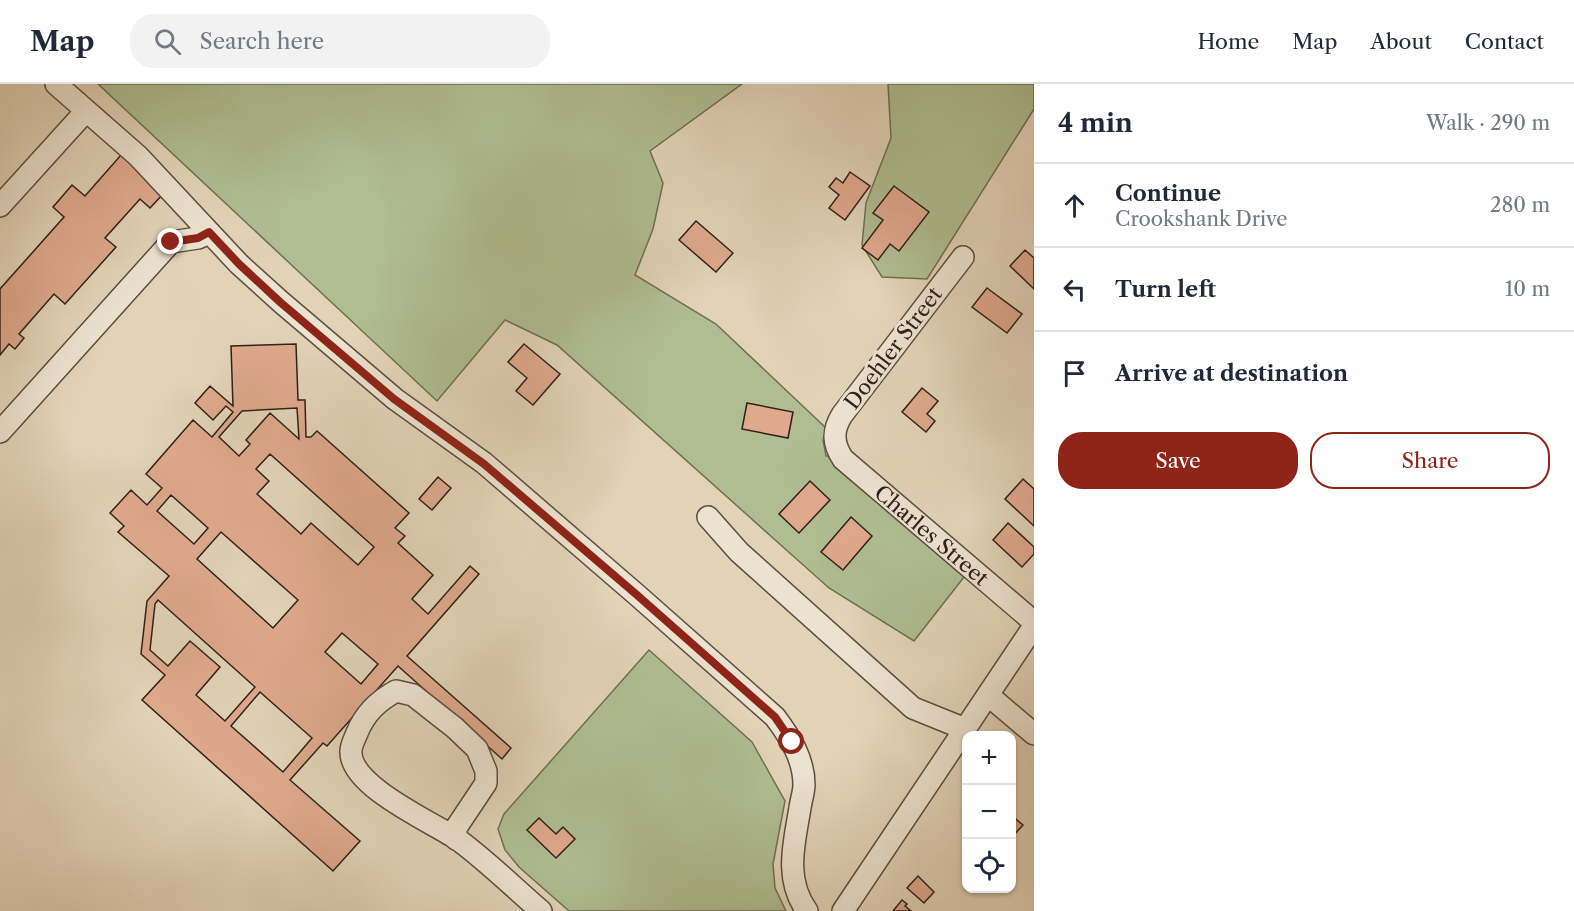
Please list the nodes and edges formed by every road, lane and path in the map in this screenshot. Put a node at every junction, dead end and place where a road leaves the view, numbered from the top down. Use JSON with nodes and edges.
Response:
{"nodes":[{"id":1,"x":56,"y":84,"type":"edge"},
{"id":2,"x":86,"y":111,"type":"junction"},
{"id":3,"x":0,"y":206,"type":"edge"},
{"id":4,"x":209,"y":232,"type":"junction"},
{"id":5,"x":963,"y":256,"type":"dead end"},
{"id":6,"x":0,"y":432,"type":"edge"},
{"id":7,"x":835,"y":444,"type":"joint"},
{"id":8,"x":708,"y":517,"type":"dead end"},
{"id":9,"x":1034,"y":624,"type":"edge"},
{"id":10,"x":988,"y":695,"type":"junction"},
{"id":11,"x":965,"y":729,"type":"junction"},
{"id":12,"x":1034,"y":734,"type":"edge"},
{"id":13,"x":456,"y":839,"type":"junction"},
{"id":14,"x":541,"y":911,"type":"edge"},
{"id":15,"x":807,"y":911,"type":"edge"},
{"id":16,"x":843,"y":911,"type":"edge"}],
"edges":[{"from":1,"to":2,"type":"street"},
{"from":2,"to":3,"type":"street"},
{"from":2,"to":4,"type":"street"},
{"from":4,"to":6,"type":"street"},
{"from":4,"to":15,"type":"street"},
{"from":5,"to":7,"type":"street","name":"Doehler Street"},
{"from":7,"to":9,"type":"street","name":"Charles Street"},
{"from":8,"to":11,"type":"street"},
{"from":9,"to":10,"type":"street"},
{"from":10,"to":11,"type":"street"},
{"from":10,"to":12,"type":"street"},
{"from":11,"to":16,"type":"street"},
{"from":13,"to":13,"type":"street"},
{"from":13,"to":14,"type":"street"}]}
